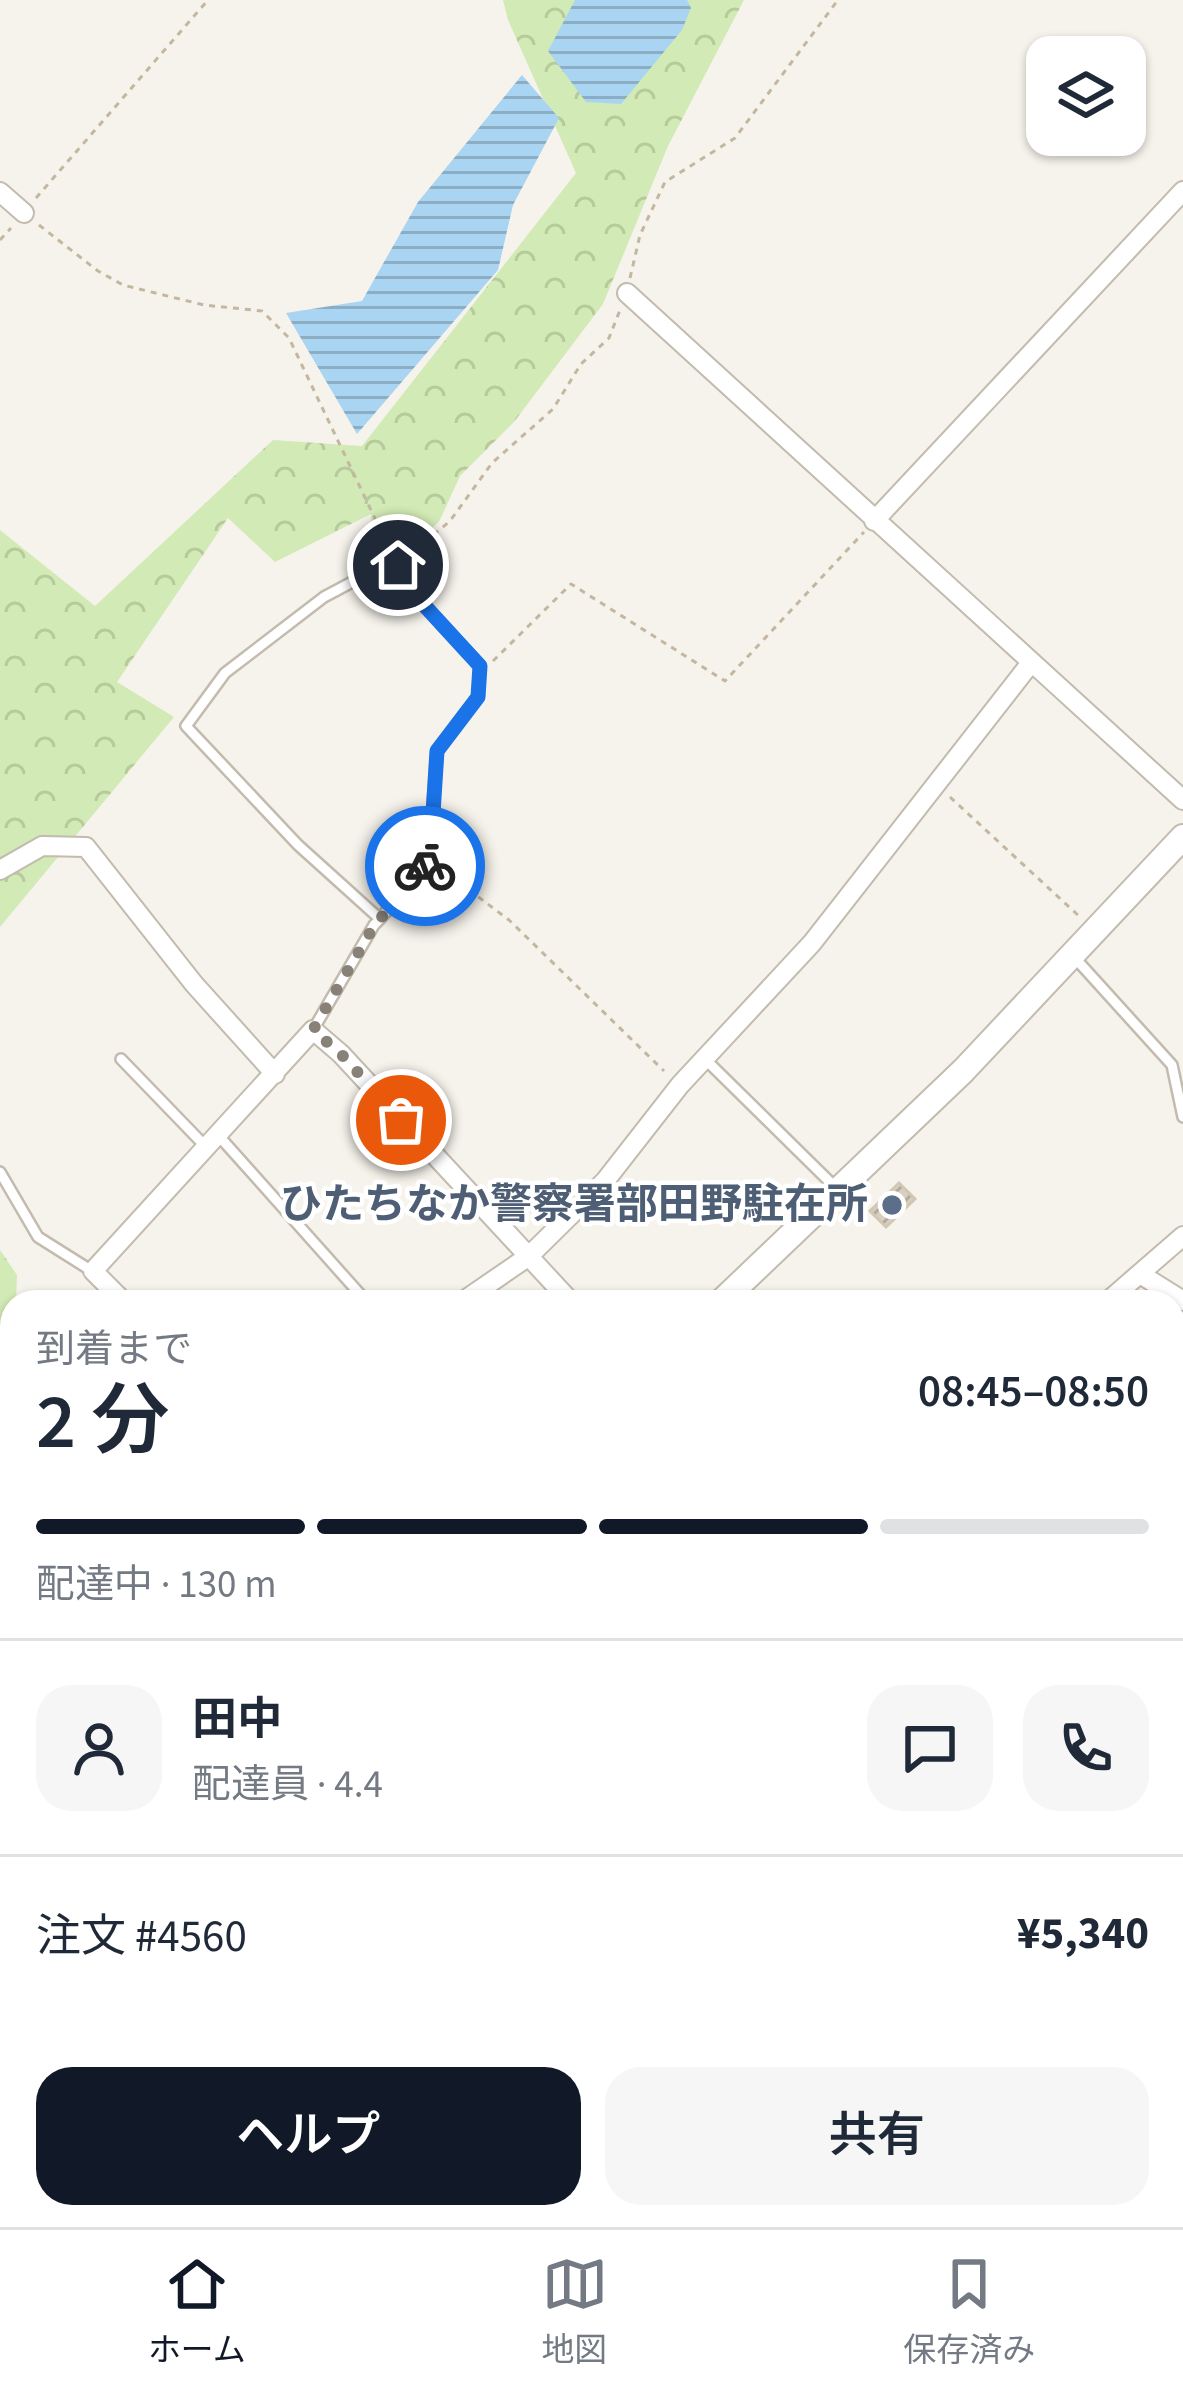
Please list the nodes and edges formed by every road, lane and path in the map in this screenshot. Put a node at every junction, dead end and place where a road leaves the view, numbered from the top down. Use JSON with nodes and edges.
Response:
{"nodes":[{"id":1,"x":208,"y":0,"type":"edge"},
{"id":2,"x":838,"y":0,"type":"edge"},
{"id":3,"x":1183,"y":191,"type":"edge"},
{"id":4,"x":0,"y":192,"type":"edge"},
{"id":5,"x":24,"y":213,"type":"junction"},
{"id":6,"x":627,"y":293,"type":"junction"},
{"id":7,"x":874,"y":521,"type":"junction"},
{"id":8,"x":398,"y":565,"type":"junction"},
{"id":9,"x":1030,"y":664,"type":"junction"},
{"id":10,"x":479,"y":674,"type":"junction"},
{"id":11,"x":936,"y":784,"type":"junction"},
{"id":12,"x":1183,"y":800,"type":"edge"},
{"id":13,"x":1183,"y":837,"type":"edge"},
{"id":14,"x":430,"y":860,"type":"junction"},
{"id":15,"x":0,"y":870,"type":"edge"},
{"id":16,"x":380,"y":919,"type":"junction"},
{"id":17,"x":1095,"y":931,"type":"junction"},
{"id":18,"x":1072,"y":956,"type":"junction"},
{"id":19,"x":313,"y":1030,"type":"junction"},
{"id":20,"x":121,"y":1059,"type":"dead end"},
{"id":21,"x":706,"y":1060,"type":"junction"},
{"id":22,"x":274,"y":1074,"type":"junction"},
{"id":23,"x":680,"y":1085,"type":"junction"},
{"id":24,"x":1183,"y":1117,"type":"edge"},
{"id":25,"x":213,"y":1142,"type":"junction"},
{"id":26,"x":0,"y":1172,"type":"edge"},
{"id":27,"x":838,"y":1190,"type":"junction"},
{"id":28,"x":1183,"y":1236,"type":"edge"},
{"id":29,"x":529,"y":1256,"type":"junction"},
{"id":30,"x":93,"y":1271,"type":"junction"},
{"id":31,"x":1140,"y":1274,"type":"junction"},
{"id":32,"x":112,"y":1290,"type":"edge"},
{"id":33,"x":355,"y":1290,"type":"edge"},
{"id":34,"x":479,"y":1290,"type":"edge"},
{"id":35,"x":560,"y":1290,"type":"edge"},
{"id":36,"x":734,"y":1290,"type":"edge"},
{"id":37,"x":1121,"y":1290,"type":"edge"},
{"id":38,"x":1165,"y":1290,"type":"edge"}],
"edges":[{"from":1,"to":5,"type":"path"},
{"from":2,"to":6,"type":"path"},
{"from":3,"to":7,"type":"street"},
{"from":4,"to":5,"type":"street"},
{"from":5,"to":8,"type":"path"},
{"from":6,"to":7,"type":"street"},
{"from":6,"to":8,"type":"path"},
{"from":7,"to":9,"type":"street"},
{"from":7,"to":10,"type":"path"},
{"from":8,"to":10,"type":"lane"},
{"from":8,"to":16,"type":"lane"},
{"from":9,"to":11,"type":"street"},
{"from":9,"to":12,"type":"street"},
{"from":10,"to":14,"type":"lane"},
{"from":11,"to":17,"type":"path"},
{"from":11,"to":21,"type":"street"},
{"from":13,"to":17,"type":"street"},
{"from":14,"to":16,"type":"lane"},
{"from":14,"to":23,"type":"path"},
{"from":15,"to":22,"type":"street"},
{"from":16,"to":19,"type":"lane"},
{"from":17,"to":18,"type":"street"},
{"from":18,"to":24,"type":"lane"},
{"from":18,"to":27,"type":"street"},
{"from":19,"to":22,"type":"street"},
{"from":19,"to":29,"type":"street"},
{"from":20,"to":25,"type":"lane"},
{"from":21,"to":23,"type":"street"},
{"from":21,"to":27,"type":"lane"},
{"from":22,"to":25,"type":"street"},
{"from":23,"to":29,"type":"street"},
{"from":25,"to":30,"type":"street"},
{"from":25,"to":33,"type":"lane"},
{"from":26,"to":30,"type":"lane"},
{"from":27,"to":36,"type":"street"},
{"from":28,"to":31,"type":"street"},
{"from":29,"to":34,"type":"street"},
{"from":29,"to":35,"type":"street"},
{"from":30,"to":32,"type":"street"},
{"from":31,"to":37,"type":"street"},
{"from":31,"to":38,"type":"street"}]}
